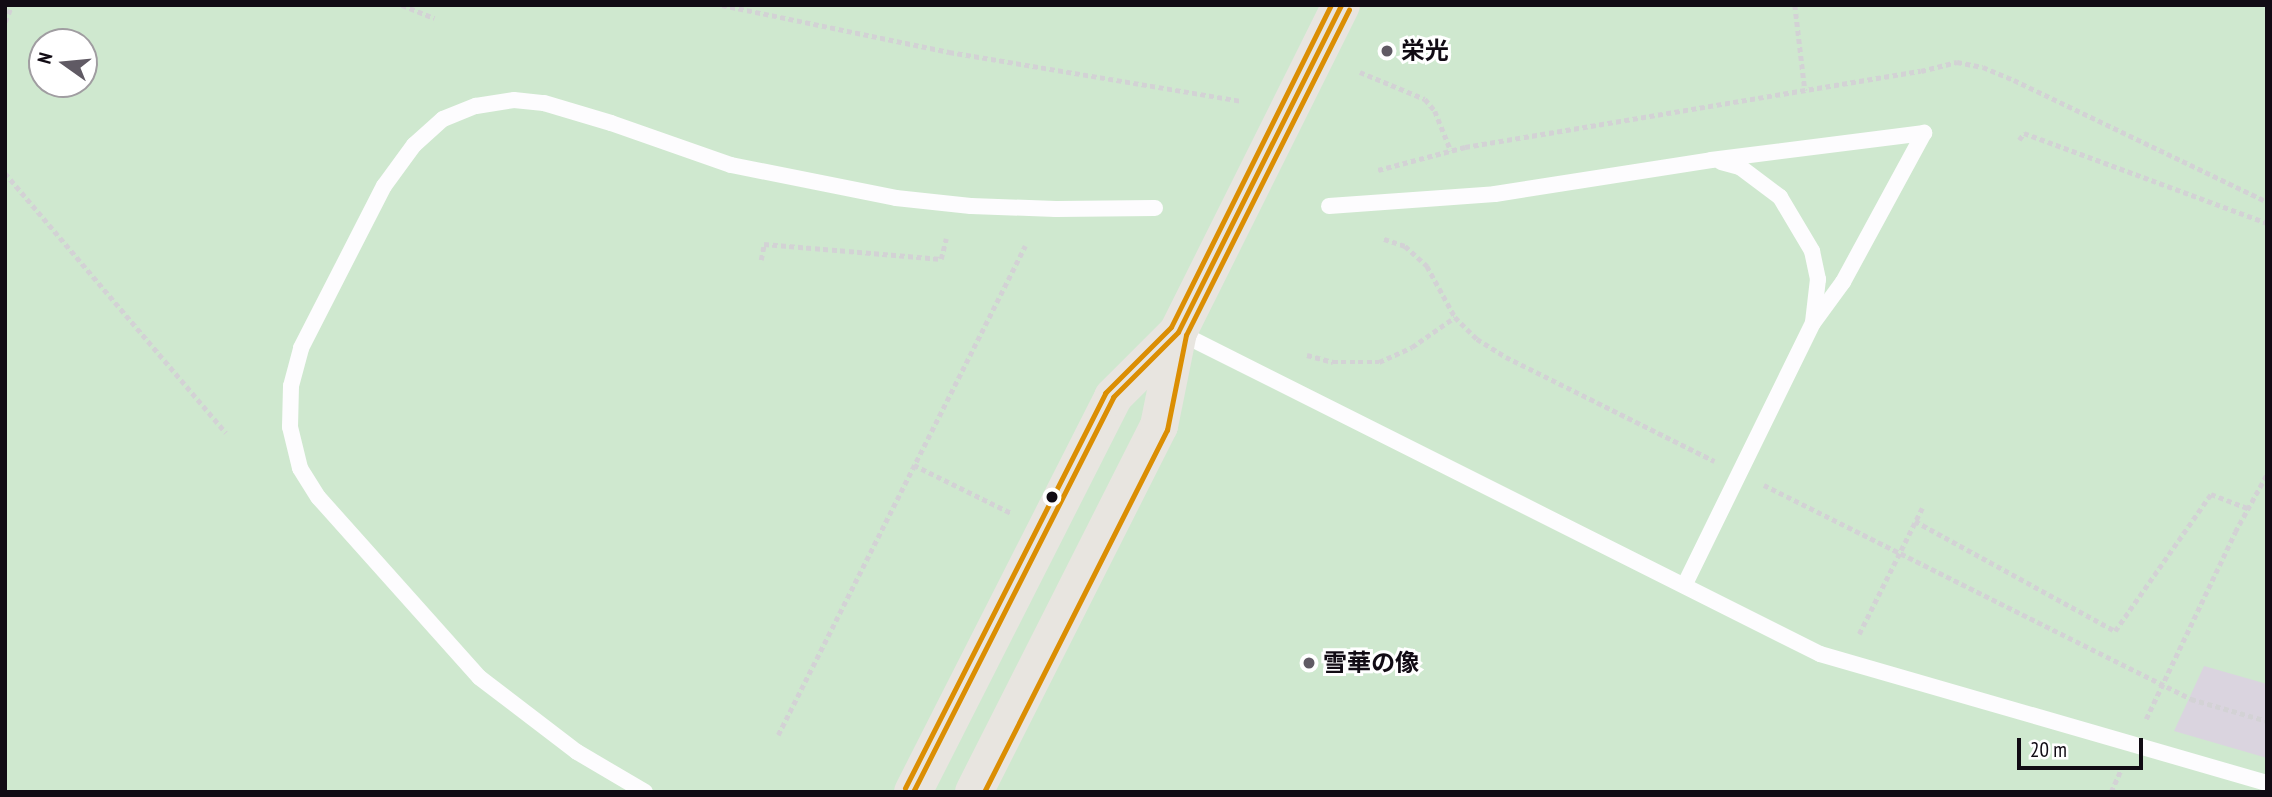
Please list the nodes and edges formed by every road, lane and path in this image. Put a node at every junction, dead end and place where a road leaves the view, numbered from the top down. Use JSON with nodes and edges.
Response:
{"nodes":[{"id":1,"x":12,"y":5,"type":"edge"},
{"id":2,"x":402,"y":5,"type":"edge"},
{"id":3,"x":722,"y":5,"type":"edge"},
{"id":4,"x":1341,"y":5,"type":"edge"},
{"id":5,"x":1795,"y":5,"type":"edge"},
{"id":6,"x":434,"y":18,"type":"dead end"},
{"id":7,"x":5,"y":22,"type":"edge"},
{"id":8,"x":1360,"y":72,"type":"dead end"},
{"id":9,"x":1805,"y":90,"type":"dead end"},
{"id":10,"x":1241,"y":101,"type":"dead end"},
{"id":11,"x":2019,"y":141,"type":"dead end"},
{"id":12,"x":1451,"y":151,"type":"dead end"},
{"id":13,"x":1711,"y":160,"type":"junction"},
{"id":14,"x":5,"y":173,"type":"edge"},
{"id":15,"x":1328,"y":206,"type":"dead end"},
{"id":16,"x":1155,"y":208,"type":"dead end"},
{"id":17,"x":2267,"y":223,"type":"edge"},
{"id":18,"x":946,"y":239,"type":"dead end"},
{"id":19,"x":1025,"y":246,"type":"dead end"},
{"id":20,"x":761,"y":260,"type":"dead end"},
{"id":21,"x":1455,"y":317,"type":"dead end"},
{"id":22,"x":1814,"y":323,"type":"junction"},
{"id":23,"x":1178,"y":332,"type":"junction"},
{"id":24,"x":1307,"y":355,"type":"dead end"},
{"id":25,"x":226,"y":433,"type":"dead end"},
{"id":26,"x":915,"y":465,"type":"junction"},
{"id":27,"x":2267,"y":474,"type":"edge"},
{"id":28,"x":1922,"y":508,"type":"dead end"},
{"id":29,"x":2248,"y":508,"type":"junction"},
{"id":30,"x":1012,"y":513,"type":"dead end"},
{"id":31,"x":1915,"y":522,"type":"junction"},
{"id":32,"x":1685,"y":584,"type":"junction"},
{"id":33,"x":1856,"y":641,"type":"dead end"},
{"id":34,"x":2103,"y":655,"type":"dead end"},
{"id":35,"x":2161,"y":684,"type":"junction"},
{"id":36,"x":2146,"y":720,"type":"dead end"},
{"id":37,"x":2267,"y":721,"type":"edge"},
{"id":38,"x":778,"y":735,"type":"dead end"},
{"id":39,"x":2267,"y":783,"type":"edge"},
{"id":40,"x":645,"y":792,"type":"edge"},
{"id":41,"x":913,"y":792,"type":"edge"},
{"id":42,"x":974,"y":792,"type":"edge"}],
"edges":[{"from":1,"to":7,"type":"path"},
{"from":2,"to":6,"type":"path"},
{"from":3,"to":10,"type":"path"},
{"from":4,"to":23,"type":"main road"},
{"from":5,"to":9,"type":"path"},
{"from":8,"to":12,"type":"path"},
{"from":11,"to":17,"type":"path"},
{"from":13,"to":15,"type":"lane"},
{"from":13,"to":22,"type":"lane"},
{"from":13,"to":22,"type":"lane"},
{"from":14,"to":25,"type":"path"},
{"from":16,"to":40,"type":"lane"},
{"from":18,"to":20,"type":"path"},
{"from":19,"to":26,"type":"path"},
{"from":21,"to":24,"type":"path"},
{"from":22,"to":32,"type":"lane"},
{"from":23,"to":32,"type":"lane"},
{"from":23,"to":41,"type":"main road"},
{"from":23,"to":42,"type":"main road"},
{"from":26,"to":30,"type":"path"},
{"from":26,"to":38,"type":"path"},
{"from":27,"to":29,"type":"path"},
{"from":28,"to":31,"type":"path"},
{"from":29,"to":31,"type":"path"},
{"from":29,"to":35,"type":"path"},
{"from":31,"to":33,"type":"path"},
{"from":32,"to":39,"type":"lane"},
{"from":34,"to":35,"type":"path"},
{"from":35,"to":36,"type":"path"},
{"from":35,"to":37,"type":"path"}]}
